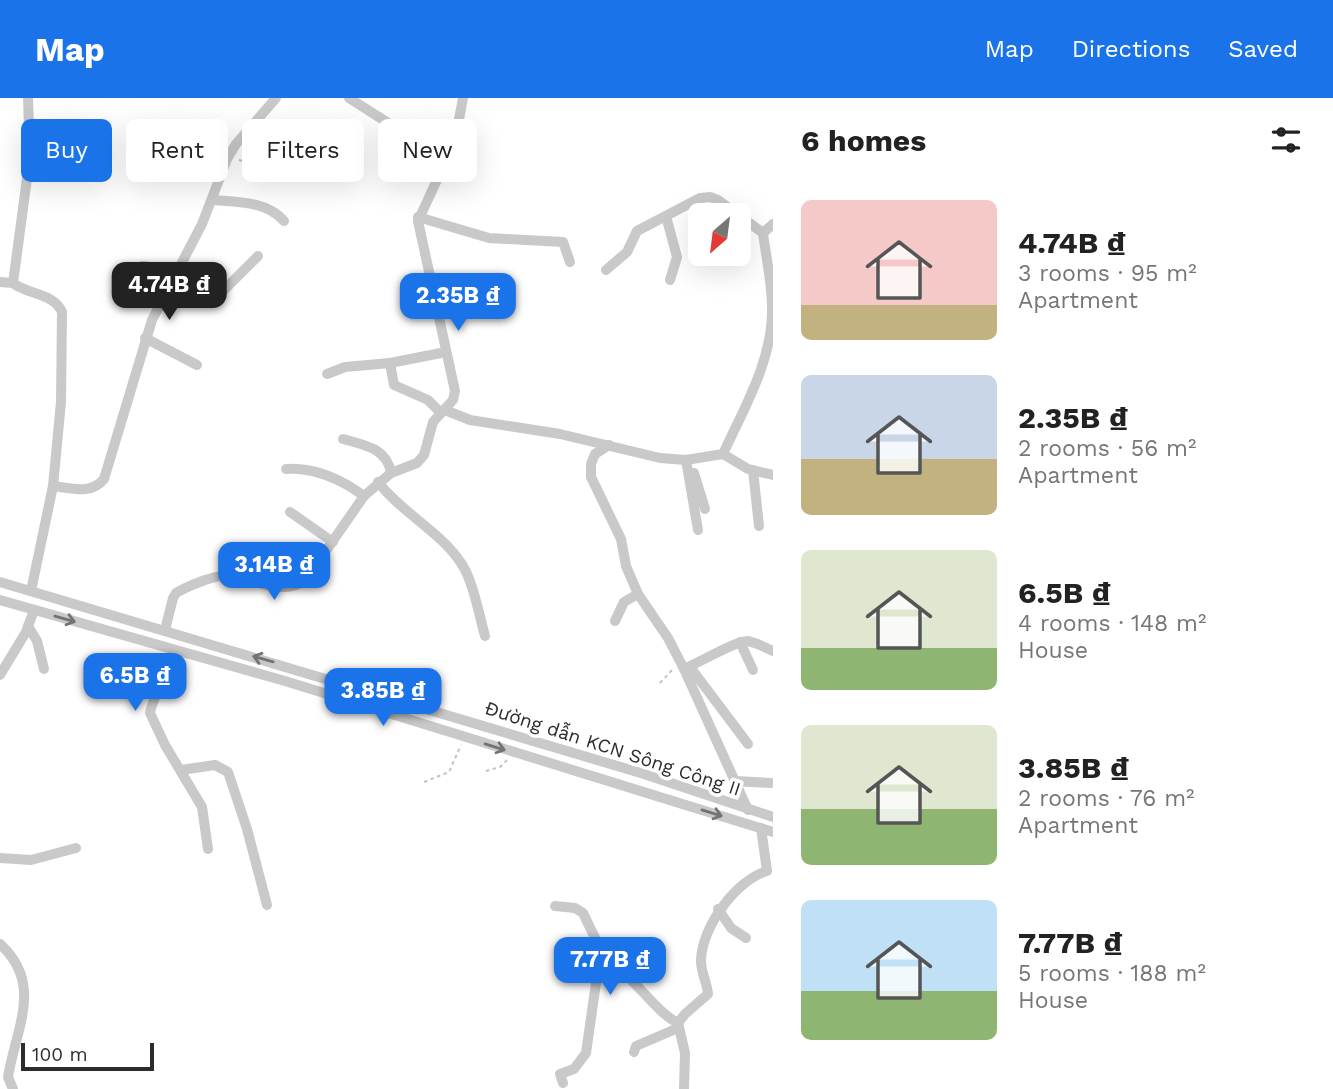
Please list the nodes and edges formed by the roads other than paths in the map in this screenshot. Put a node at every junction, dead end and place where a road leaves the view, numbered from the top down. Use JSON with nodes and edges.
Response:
{"nodes":[{"id":1,"x":28,"y":98,"type":"edge"},
{"id":2,"x":276,"y":98,"type":"edge"},
{"id":3,"x":349,"y":98,"type":"edge"},
{"id":4,"x":463,"y":98,"type":"edge"},
{"id":5,"x":382,"y":119,"type":"edge"},
{"id":6,"x":213,"y":200,"type":"junction"},
{"id":7,"x":691,"y":203,"type":"edge"},
{"id":8,"x":716,"y":203,"type":"edge"},
{"id":9,"x":688,"y":204,"type":"edge"},
{"id":10,"x":666,"y":216,"type":"junction"},
{"id":11,"x":418,"y":217,"type":"junction"},
{"id":12,"x":284,"y":221,"type":"dead end"},
{"id":13,"x":773,"y":224,"type":"edge"},
{"id":14,"x":751,"y":226,"type":"edge"},
{"id":15,"x":763,"y":233,"type":"junction"},
{"id":16,"x":769,"y":248,"type":"edge"},
{"id":17,"x":258,"y":256,"type":"dead end"},
{"id":18,"x":570,"y":262,"type":"dead end"},
{"id":19,"x":142,"y":266,"type":"dead end"},
{"id":20,"x":606,"y":270,"type":"dead end"},
{"id":21,"x":178,"y":271,"type":"junction"},
{"id":22,"x":670,"y":280,"type":"dead end"},
{"id":23,"x":0,"y":282,"type":"edge"},
{"id":24,"x":13,"y":283,"type":"junction"},
{"id":25,"x":773,"y":307,"type":"edge"},
{"id":26,"x":145,"y":338,"type":"junction"},
{"id":27,"x":446,"y":352,"type":"junction"},
{"id":28,"x":390,"y":363,"type":"junction"},
{"id":29,"x":197,"y":365,"type":"dead end"},
{"id":30,"x":327,"y":374,"type":"dead end"},
{"id":31,"x":443,"y":412,"type":"junction"},
{"id":32,"x":343,"y":439,"type":"dead end"},
{"id":33,"x":609,"y":445,"type":"junction"},
{"id":34,"x":723,"y":454,"type":"junction"},
{"id":35,"x":688,"y":459,"type":"junction"},
{"id":36,"x":286,"y":469,"type":"dead end"},
{"id":37,"x":752,"y":470,"type":"junction"},
{"id":38,"x":391,"y":472,"type":"junction"},
{"id":39,"x":773,"y":475,"type":"edge"},
{"id":40,"x":378,"y":482,"type":"junction"},
{"id":41,"x":53,"y":486,"type":"junction"},
{"id":42,"x":364,"y":496,"type":"junction"},
{"id":43,"x":705,"y":509,"type":"dead end"},
{"id":44,"x":289,"y":512,"type":"dead end"},
{"id":45,"x":760,"y":526,"type":"dead end"},
{"id":46,"x":698,"y":530,"type":"dead end"},
{"id":47,"x":333,"y":542,"type":"junction"},
{"id":48,"x":0,"y":582,"type":"edge"},
{"id":49,"x":31,"y":591,"type":"junction"},
{"id":50,"x":638,"y":594,"type":"junction"},
{"id":51,"x":0,"y":600,"type":"edge"},
{"id":52,"x":34,"y":610,"type":"junction"},
{"id":53,"x":615,"y":621,"type":"dead end"},
{"id":54,"x":28,"y":626,"type":"junction"},
{"id":55,"x":165,"y":630,"type":"junction"},
{"id":56,"x":485,"y":636,"type":"dead end"},
{"id":57,"x":740,"y":642,"type":"junction"},
{"id":58,"x":177,"y":651,"type":"junction"},
{"id":59,"x":773,"y":651,"type":"edge"},
{"id":60,"x":685,"y":667,"type":"junction"},
{"id":61,"x":44,"y":669,"type":"dead end"},
{"id":62,"x":753,"y":670,"type":"dead end"},
{"id":63,"x":0,"y":675,"type":"edge"},
{"id":64,"x":748,"y":744,"type":"dead end"},
{"id":65,"x":181,"y":770,"type":"junction"},
{"id":66,"x":643,"y":774,"type":"junction"},
{"id":67,"x":734,"y":781,"type":"junction"},
{"id":68,"x":771,"y":783,"type":"edge"},
{"id":69,"x":639,"y":790,"type":"junction"},
{"id":70,"x":748,"y":810,"type":"junction"},
{"id":71,"x":773,"y":817,"type":"edge"},
{"id":72,"x":761,"y":828,"type":"junction"},
{"id":73,"x":773,"y":832,"type":"edge"},
{"id":74,"x":76,"y":848,"type":"dead end"},
{"id":75,"x":208,"y":849,"type":"dead end"},
{"id":76,"x":0,"y":858,"type":"edge"},
{"id":77,"x":770,"y":871,"type":"edge"},
{"id":78,"x":267,"y":905,"type":"dead end"},
{"id":79,"x":555,"y":906,"type":"dead end"},
{"id":80,"x":718,"y":909,"type":"junction"},
{"id":81,"x":746,"y":939,"type":"dead end"},
{"id":82,"x":0,"y":944,"type":"edge"},
{"id":83,"x":608,"y":965,"type":"junction"},
{"id":84,"x":678,"y":1026,"type":"junction"},
{"id":85,"x":634,"y":1052,"type":"dead end"},
{"id":86,"x":0,"y":1076,"type":"edge"},
{"id":87,"x":563,"y":1083,"type":"dead end"},
{"id":88,"x":11,"y":1086,"type":"edge"},
{"id":89,"x":684,"y":1089,"type":"edge"}],
"edges":[{"from":1,"to":24,"type":"street"},
{"from":2,"to":6,"type":"street"},
{"from":3,"to":5,"type":"street"},
{"from":4,"to":11,"type":"street"},
{"from":6,"to":12,"type":"street"},
{"from":6,"to":21,"type":"street"},
{"from":7,"to":8,"type":"street"},
{"from":9,"to":10,"type":"street"},
{"from":10,"to":20,"type":"street"},
{"from":10,"to":22,"type":"street"},
{"from":11,"to":18,"type":"street"},
{"from":11,"to":27,"type":"street"},
{"from":13,"to":15,"type":"street"},
{"from":14,"to":15,"type":"street"},
{"from":15,"to":16,"type":"street"},
{"from":16,"to":25,"type":"street"},
{"from":17,"to":21,"type":"street"},
{"from":19,"to":21,"type":"street"},
{"from":21,"to":26,"type":"street"},
{"from":23,"to":24,"type":"street"},
{"from":24,"to":41,"type":"street"},
{"from":25,"to":34,"type":"street"},
{"from":26,"to":29,"type":"street"},
{"from":26,"to":41,"type":"street"},
{"from":27,"to":28,"type":"street"},
{"from":27,"to":31,"type":"street"},
{"from":28,"to":30,"type":"street"},
{"from":28,"to":31,"type":"street"},
{"from":31,"to":33,"type":"street"},
{"from":31,"to":38,"type":"street"},
{"from":32,"to":38,"type":"street"},
{"from":33,"to":35,"type":"street"},
{"from":33,"to":50,"type":"street"},
{"from":34,"to":35,"type":"street"},
{"from":34,"to":37,"type":"street"},
{"from":35,"to":43,"type":"street"},
{"from":35,"to":46,"type":"street"},
{"from":36,"to":42,"type":"street"},
{"from":37,"to":39,"type":"street"},
{"from":37,"to":45,"type":"street"},
{"from":38,"to":40,"type":"street"},
{"from":40,"to":42,"type":"street"},
{"from":40,"to":56,"type":"street"},
{"from":41,"to":49,"type":"street"},
{"from":42,"to":47,"type":"street"},
{"from":44,"to":47,"type":"street"},
{"from":47,"to":55,"type":"street"},
{"from":48,"to":49,"type":"street","name":"Đường dẫn KCN Sông Công II"},
{"from":49,"to":55,"type":"street","name":"Đường dẫn KCN Sông Công II"},
{"from":50,"to":53,"type":"street"},
{"from":50,"to":60,"type":"street"},
{"from":51,"to":52,"type":"street","name":"Đường dẫn KCN Sông Công II"},
{"from":52,"to":54,"type":"street"},
{"from":52,"to":58,"type":"street","name":"Đường dẫn KCN Sông Công II","one_way":true},
{"from":54,"to":61,"type":"street"},
{"from":54,"to":63,"type":"street"},
{"from":66,"to":55,"type":"street","name":"Đường dẫn KCN Sông Công II","one_way":true},
{"from":57,"to":59,"type":"street"},
{"from":57,"to":60,"type":"street"},
{"from":57,"to":62,"type":"street"},
{"from":58,"to":65,"type":"street"},
{"from":58,"to":69,"type":"street","name":"Đường dẫn KCN Sông Công II","one_way":true},
{"from":60,"to":64,"type":"street"},
{"from":60,"to":67,"type":"street"},
{"from":65,"to":75,"type":"street"},
{"from":65,"to":78,"type":"street"},
{"from":66,"to":69,"type":"street"},
{"from":66,"to":70,"type":"street","name":"Đường dẫn KCN Sông Công II"},
{"from":67,"to":68,"type":"street"},
{"from":67,"to":70,"type":"street"},
{"from":69,"to":72,"type":"street","name":"Đường dẫn KCN Sông Công II","one_way":true},
{"from":70,"to":71,"type":"street","name":"Đường dẫn KCN Sông Công II"},
{"from":72,"to":73,"type":"street","name":"Đường dẫn KCN Sông Công II"},
{"from":72,"to":77,"type":"street"},
{"from":74,"to":76,"type":"street"},
{"from":77,"to":80,"type":"street"},
{"from":79,"to":83,"type":"street"},
{"from":80,"to":81,"type":"street"},
{"from":80,"to":84,"type":"street"},
{"from":82,"to":88,"type":"street"},
{"from":83,"to":84,"type":"street"},
{"from":83,"to":87,"type":"street"},
{"from":84,"to":85,"type":"street"},
{"from":84,"to":89,"type":"street"},
{"from":86,"to":88,"type":"street"}]}
